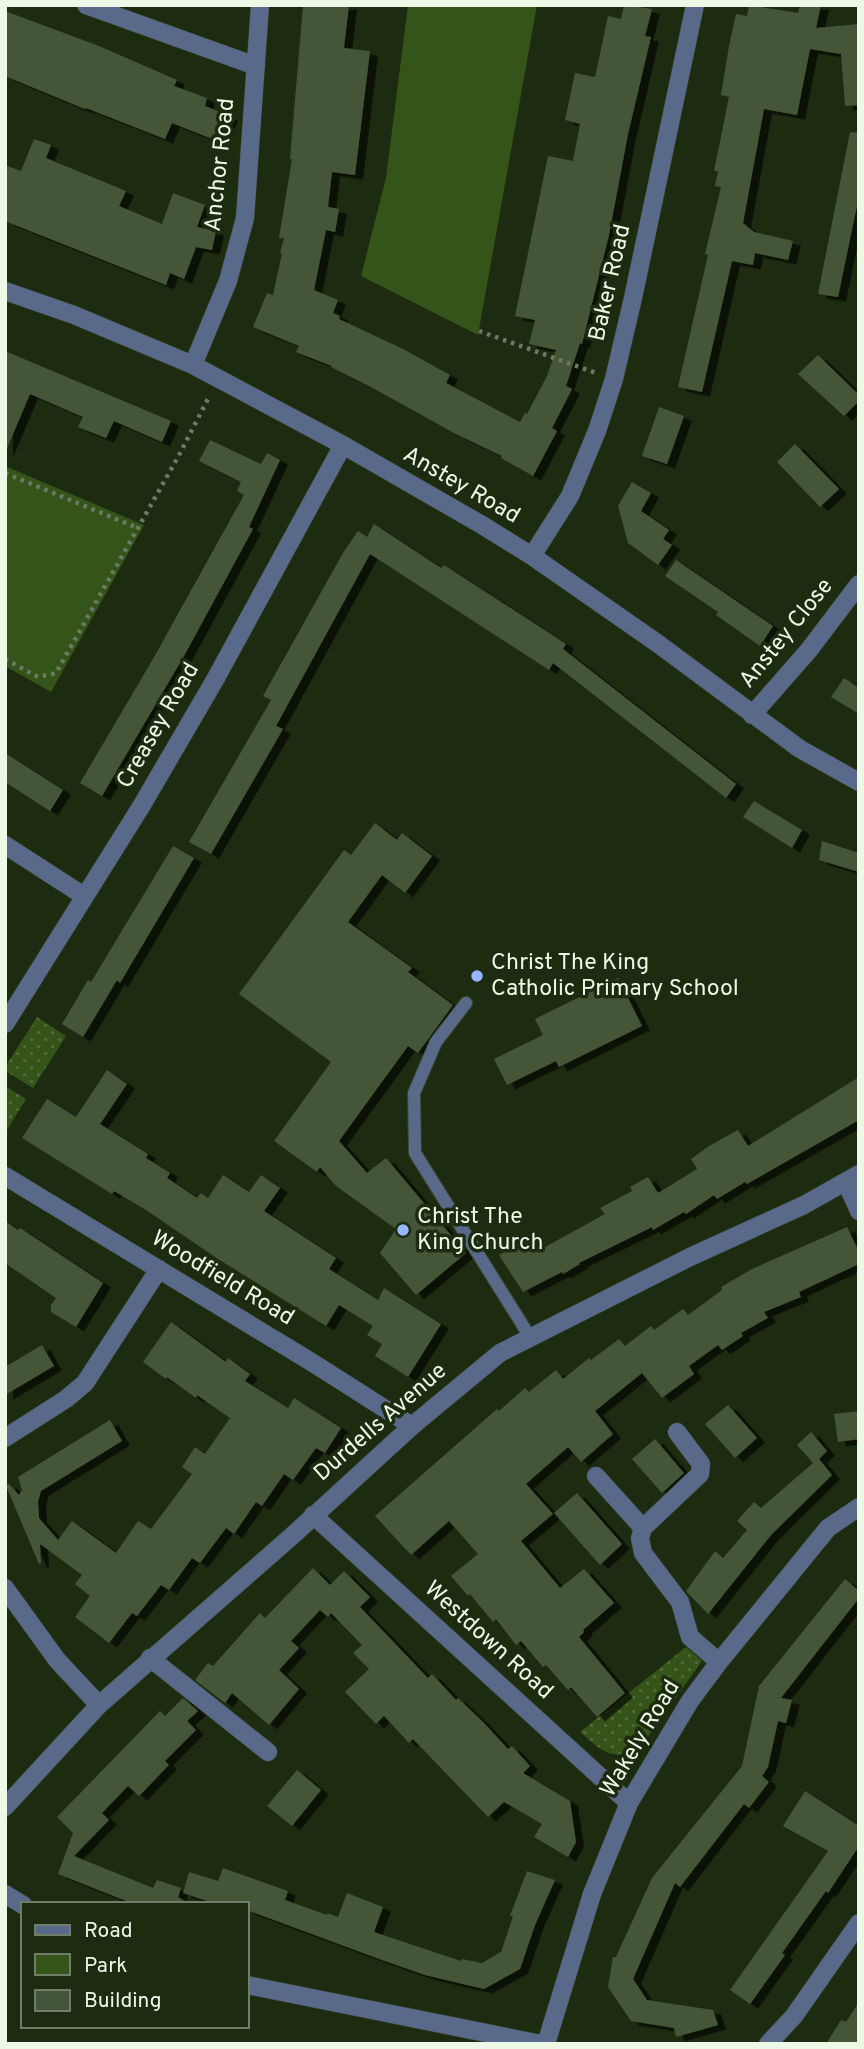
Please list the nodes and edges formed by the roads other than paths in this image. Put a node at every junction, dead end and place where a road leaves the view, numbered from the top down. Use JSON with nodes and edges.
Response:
{"nodes":[{"id":1,"x":86,"y":5,"type":"edge"},
{"id":2,"x":260,"y":5,"type":"edge"},
{"id":3,"x":695,"y":5,"type":"edge"},
{"id":4,"x":256,"y":66,"type":"junction"},
{"id":5,"x":5,"y":291,"type":"edge"},
{"id":6,"x":193,"y":365,"type":"junction"},
{"id":7,"x":343,"y":445,"type":"junction"},
{"id":8,"x":532,"y":556,"type":"junction"},
{"id":9,"x":859,"y":584,"type":"edge"},
{"id":10,"x":752,"y":715,"type":"junction"},
{"id":11,"x":859,"y":782,"type":"edge"},
{"id":12,"x":5,"y":845,"type":"edge"},
{"id":13,"x":85,"y":896,"type":"junction"},
{"id":14,"x":466,"y":1003,"type":"dead end"},
{"id":15,"x":5,"y":1024,"type":"edge"},
{"id":16,"x":5,"y":1176,"type":"edge"},
{"id":17,"x":853,"y":1178,"type":"edge"},
{"id":18,"x":859,"y":1211,"type":"edge"},
{"id":19,"x":159,"y":1269,"type":"junction"},
{"id":20,"x":530,"y":1337,"type":"junction"},
{"id":21,"x":412,"y":1426,"type":"junction"},
{"id":22,"x":677,"y":1432,"type":"dead end"},
{"id":23,"x":5,"y":1437,"type":"edge"},
{"id":24,"x":596,"y":1476,"type":"dead end"},
{"id":25,"x":859,"y":1507,"type":"edge"},
{"id":26,"x":313,"y":1516,"type":"junction"},
{"id":27,"x":643,"y":1528,"type":"junction"},
{"id":28,"x":5,"y":1588,"type":"edge"},
{"id":29,"x":150,"y":1658,"type":"junction"},
{"id":30,"x":719,"y":1662,"type":"junction"},
{"id":31,"x":99,"y":1705,"type":"junction"},
{"id":32,"x":268,"y":1752,"type":"dead end"},
{"id":33,"x":629,"y":1803,"type":"junction"},
{"id":34,"x":5,"y":1807,"type":"edge"},
{"id":35,"x":5,"y":1894,"type":"edge"},
{"id":36,"x":21,"y":1904,"type":"edge"},
{"id":37,"x":859,"y":1923,"type":"edge"},
{"id":38,"x":248,"y":1985,"type":"edge"},
{"id":39,"x":543,"y":2044,"type":"edge"},
{"id":40,"x":768,"y":2044,"type":"edge"}],
"edges":[{"from":1,"to":4,"type":"street"},
{"from":2,"to":4,"type":"street","name":"Anchor Road"},
{"from":3,"to":8,"type":"street","name":"Baker Road"},
{"from":4,"to":6,"type":"street","name":"Anchor Road"},
{"from":5,"to":6,"type":"street","name":"Anstey Road"},
{"from":6,"to":7,"type":"street","name":"Anstey Road"},
{"from":7,"to":8,"type":"street","name":"Anstey Road"},
{"from":7,"to":13,"type":"street","name":"Creasey Road"},
{"from":8,"to":10,"type":"street","name":"Anstey Road"},
{"from":9,"to":10,"type":"street","name":"Anstey Close"},
{"from":10,"to":11,"type":"street","name":"Anstey Road"},
{"from":12,"to":13,"type":"street"},
{"from":13,"to":15,"type":"street","name":"Creasey Road"},
{"from":14,"to":20,"type":"lane"},
{"from":16,"to":19,"type":"street","name":"Woodfield Road"},
{"from":17,"to":18,"type":"street"},
{"from":17,"to":20,"type":"street","name":"Durdells Avenue"},
{"from":19,"to":21,"type":"street","name":"Woodfield Road"},
{"from":19,"to":23,"type":"street"},
{"from":20,"to":21,"type":"street","name":"Durdells Avenue"},
{"from":21,"to":26,"type":"street","name":"Durdells Avenue"},
{"from":22,"to":27,"type":"street"},
{"from":24,"to":27,"type":"street"},
{"from":25,"to":30,"type":"street","name":"Wakely Road"},
{"from":26,"to":29,"type":"street","name":"Durdells Avenue"},
{"from":26,"to":33,"type":"street","name":"Westdown Road"},
{"from":27,"to":30,"type":"street"},
{"from":28,"to":31,"type":"street"},
{"from":29,"to":31,"type":"street","name":"Durdells Avenue"},
{"from":29,"to":32,"type":"street"},
{"from":30,"to":33,"type":"street","name":"Wakely Road"},
{"from":31,"to":34,"type":"street","name":"Durdells Avenue"},
{"from":33,"to":39,"type":"street","name":"Wakely Road"},
{"from":35,"to":36,"type":"street"},
{"from":37,"to":40,"type":"street"},
{"from":38,"to":39,"type":"street","name":"Wakely Road"}]}
